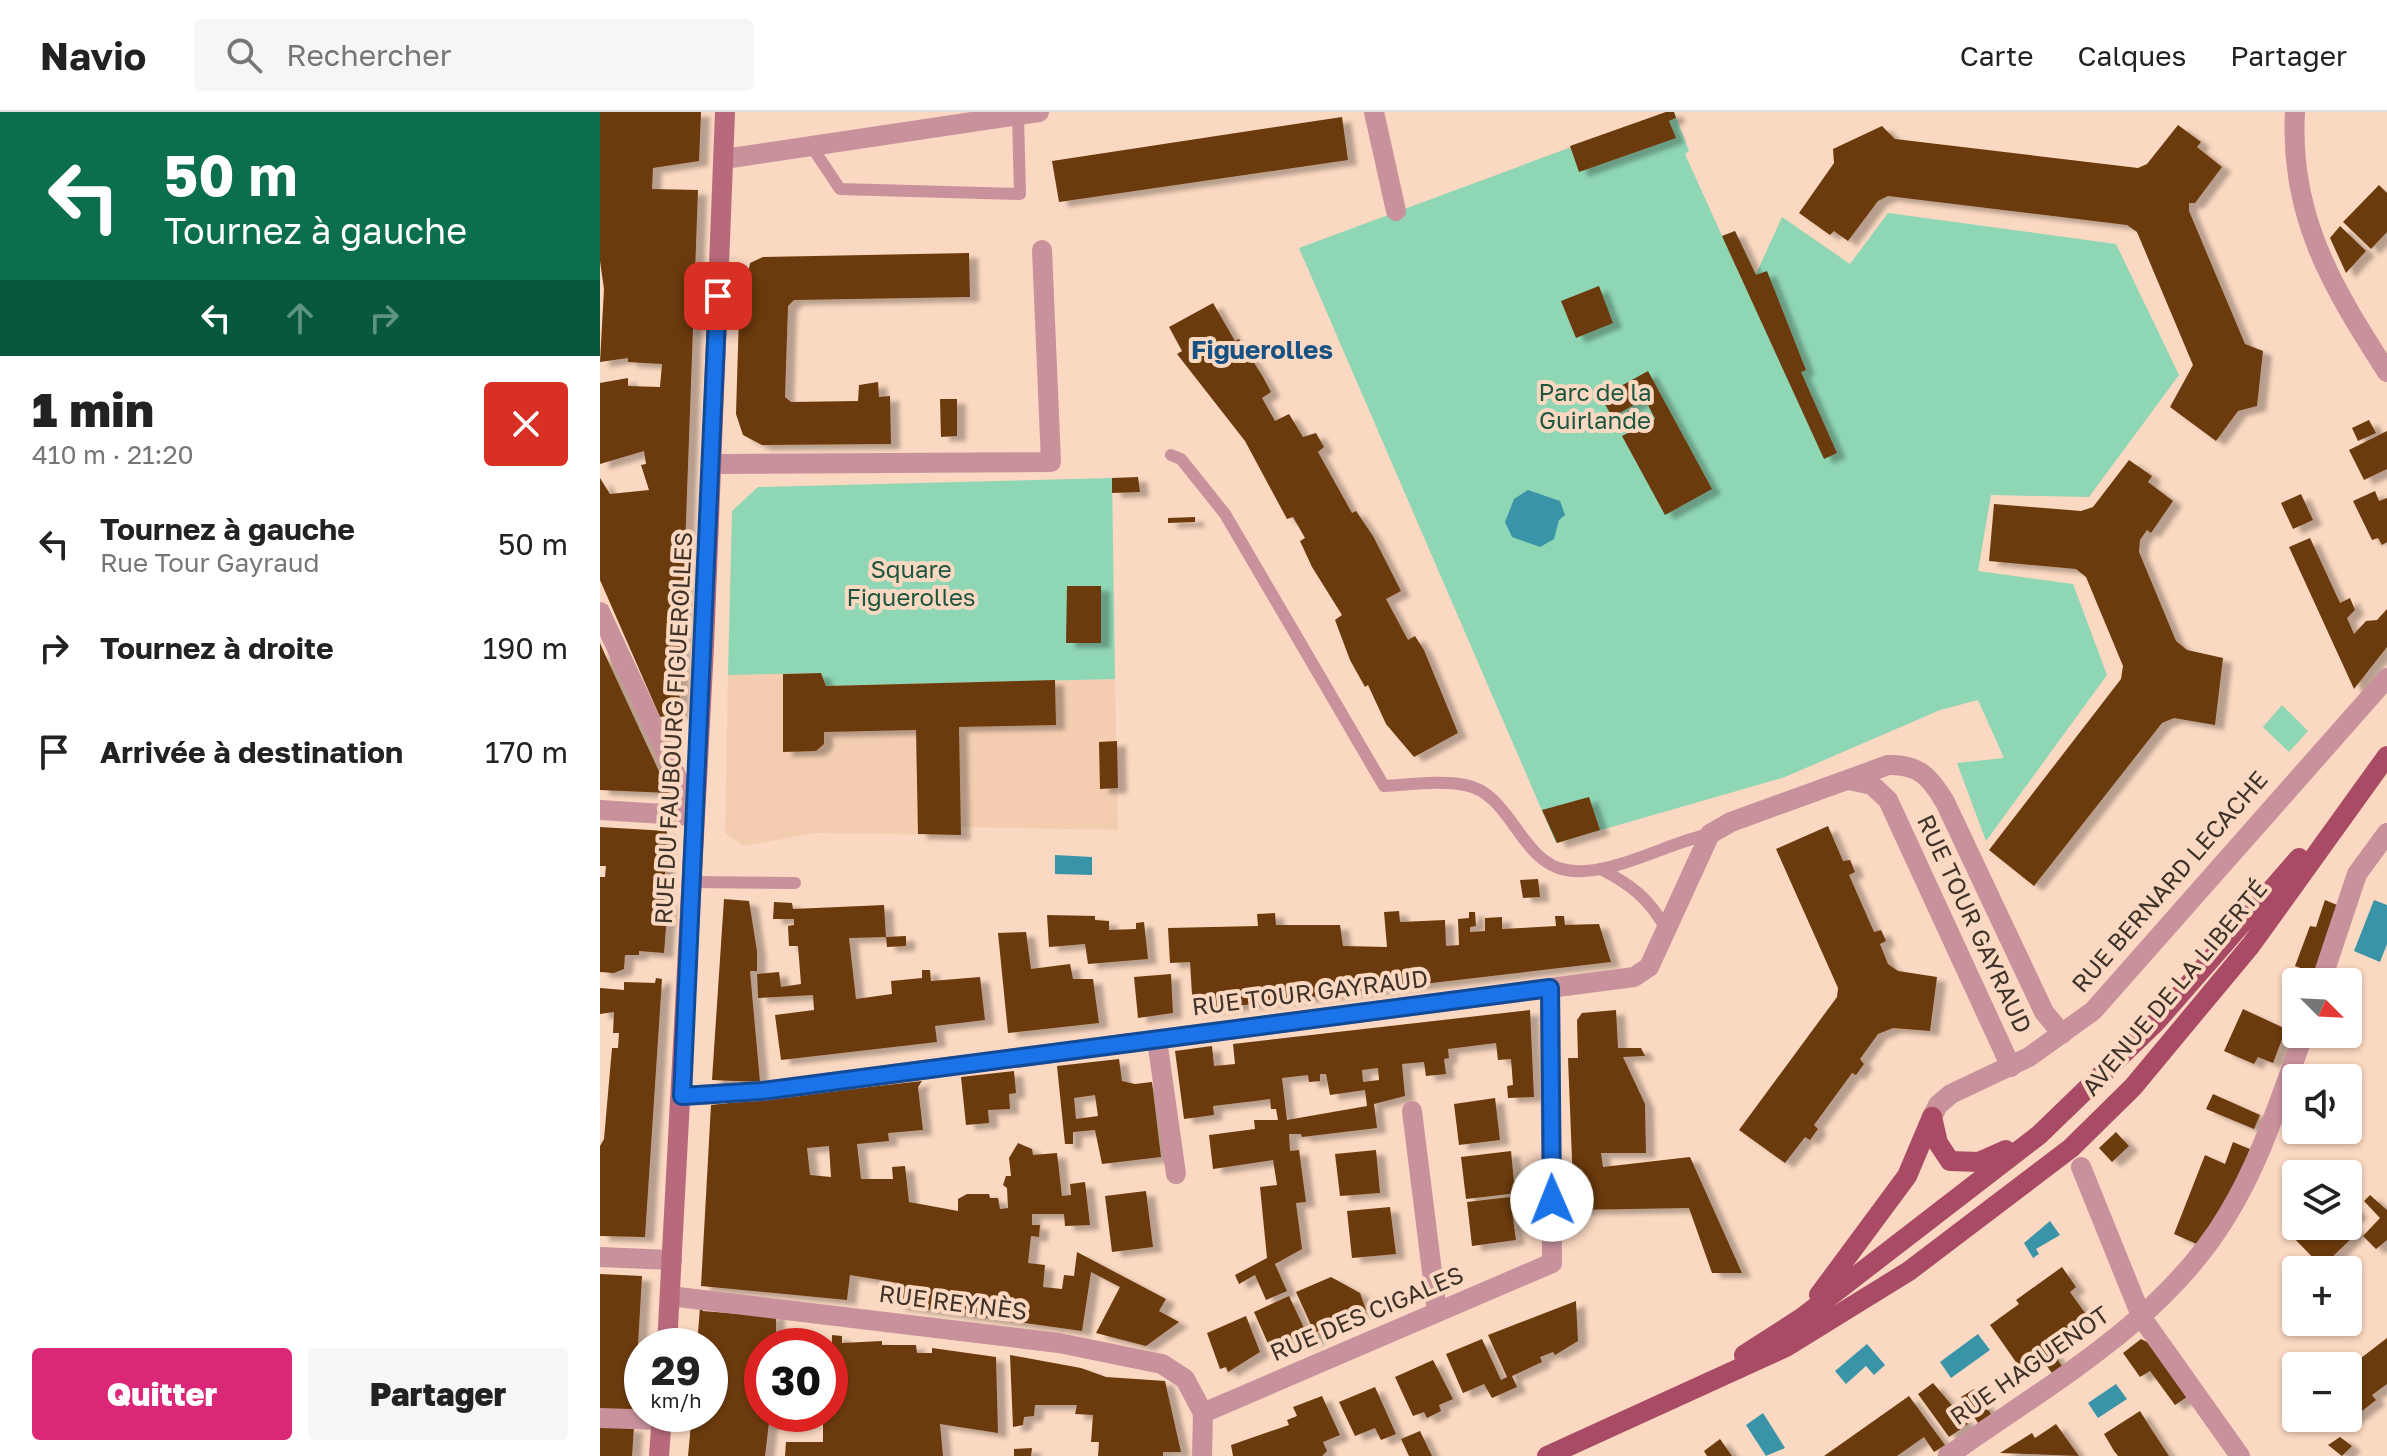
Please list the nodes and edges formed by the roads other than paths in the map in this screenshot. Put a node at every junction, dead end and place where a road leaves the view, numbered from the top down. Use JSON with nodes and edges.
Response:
{"nodes":[{"id":1,"x":725,"y":112,"type":"edge"},
{"id":2,"x":1374,"y":112,"type":"edge"},
{"id":3,"x":2295,"y":112,"type":"edge"},
{"id":4,"x":1028,"y":114,"type":"edge"},
{"id":5,"x":812,"y":147,"type":"junction"},
{"id":6,"x":724,"y":159,"type":"junction"},
{"id":7,"x":1396,"y":211,"type":"dead end"},
{"id":8,"x":1042,"y":250,"type":"dead end"},
{"id":9,"x":2387,"y":372,"type":"edge"},
{"id":10,"x":1171,"y":455,"type":"dead end"},
{"id":11,"x":712,"y":464,"type":"junction"},
{"id":12,"x":600,"y":612,"type":"edge"},
{"id":13,"x":2387,"y":678,"type":"edge"},
{"id":14,"x":2387,"y":755,"type":"edge"},
{"id":15,"x":1849,"y":780,"type":"junction"},
{"id":16,"x":600,"y":810,"type":"edge"},
{"id":17,"x":695,"y":816,"type":"junction"},
{"id":18,"x":2387,"y":833,"type":"edge"},
{"id":19,"x":1710,"y":834,"type":"junction"},
{"id":20,"x":1601,"y":869,"type":"junction"},
{"id":21,"x":692,"y":882,"type":"junction"},
{"id":22,"x":795,"y":883,"type":"dead end"},
{"id":23,"x":1666,"y":929,"type":"junction"},
{"id":24,"x":2326,"y":968,"type":"edge"},
{"id":25,"x":1550,"y":988,"type":"junction"},
{"id":26,"x":2062,"y":1034,"type":"junction"},
{"id":27,"x":1157,"y":1040,"type":"junction"},
{"id":28,"x":2299,"y":1048,"type":"edge"},
{"id":29,"x":2011,"y":1067,"type":"junction"},
{"id":30,"x":682,"y":1096,"type":"junction"},
{"id":31,"x":1412,"y":1111,"type":"dead end"},
{"id":32,"x":1932,"y":1117,"type":"junction"},
{"id":33,"x":2039,"y":1135,"type":"junction"},
{"id":34,"x":2081,"y":1167,"type":"dead end"},
{"id":35,"x":1176,"y":1174,"type":"dead end"},
{"id":36,"x":600,"y":1257,"type":"edge"},
{"id":37,"x":672,"y":1260,"type":"junction"},
{"id":38,"x":670,"y":1296,"type":"junction"},
{"id":39,"x":1437,"y":1312,"type":"junction"},
{"id":40,"x":1803,"y":1317,"type":"junction"},
{"id":41,"x":2142,"y":1318,"type":"junction"},
{"id":42,"x":668,"y":1328,"type":"edge"},
{"id":43,"x":1684,"y":1395,"type":"junction"},
{"id":44,"x":1203,"y":1413,"type":"junction"},
{"id":45,"x":600,"y":1418,"type":"edge"},
{"id":46,"x":624,"y":1418,"type":"edge"},
{"id":47,"x":660,"y":1432,"type":"edge"},
{"id":48,"x":659,"y":1456,"type":"edge"},
{"id":49,"x":1202,"y":1456,"type":"edge"},
{"id":50,"x":1547,"y":1456,"type":"edge"},
{"id":51,"x":1948,"y":1456,"type":"edge"},
{"id":52,"x":2240,"y":1456,"type":"edge"}],
"edges":[{"from":1,"to":6,"type":"street","name":"RUE DU FAUBOURG FIGUEROLLES"},
{"from":2,"to":7,"type":"street"},
{"from":3,"to":9,"type":"street"},
{"from":4,"to":5,"type":"street"},
{"from":4,"to":5,"type":"lane"},
{"from":5,"to":6,"type":"street"},
{"from":6,"to":11,"type":"street","name":"RUE DU FAUBOURG FIGUEROLLES"},
{"from":8,"to":11,"type":"street"},
{"from":10,"to":20,"type":"lane"},
{"from":11,"to":17,"type":"street","name":"RUE DU FAUBOURG FIGUEROLLES"},
{"from":12,"to":17,"type":"street"},
{"from":13,"to":26,"type":"street","name":"RUE BERNARD LECACHE"},
{"from":14,"to":33,"type":"main road","name":"AVENUE DE LA LIBERTÉ"},
{"from":14,"to":43,"type":"main road","name":"AVENUE DE LA LIBERTÉ"},
{"from":15,"to":19,"type":"street","name":"RUE TOUR GAYRAUD"},
{"from":15,"to":26,"type":"street","name":"RUE TOUR GAYRAUD"},
{"from":15,"to":29,"type":"street","name":"RUE TOUR GAYRAUD"},
{"from":16,"to":17,"type":"street"},
{"from":17,"to":21,"type":"street","name":"RUE DU FAUBOURG FIGUEROLLES"},
{"from":18,"to":24,"type":"street"},
{"from":19,"to":20,"type":"lane"},
{"from":19,"to":23,"type":"street","name":"RUE TOUR GAYRAUD"},
{"from":20,"to":23,"type":"lane"},
{"from":21,"to":22,"type":"lane"},
{"from":21,"to":30,"type":"street","name":"RUE DU FAUBOURG FIGUEROLLES"},
{"from":23,"to":25,"type":"street","name":"RUE TOUR GAYRAUD"},
{"from":25,"to":27,"type":"street","name":"RUE TOUR GAYRAUD"},
{"from":25,"to":39,"type":"street","name":"RUE DES CIGALES"},
{"from":26,"to":29,"type":"street","name":"RUE BERNARD LECACHE"},
{"from":27,"to":30,"type":"street","name":"RUE TOUR GAYRAUD"},
{"from":27,"to":35,"type":"street"},
{"from":28,"to":41,"type":"street","name":"RUE HAGUENOT"},
{"from":29,"to":32,"type":"street","name":"RUE BERNARD LECACHE"},
{"from":30,"to":37,"type":"street","name":"RUE DU FAUBOURG FIGUEROLLES"},
{"from":31,"to":39,"type":"street"},
{"from":32,"to":33,"type":"main road"},
{"from":32,"to":40,"type":"main road"},
{"from":33,"to":40,"type":"main road","name":"AVENUE DE LA LIBERTÉ"},
{"from":34,"to":41,"type":"street"},
{"from":36,"to":37,"type":"street"},
{"from":37,"to":38,"type":"street","name":"RUE DU FAUBOURG FIGUEROLLES"},
{"from":38,"to":42,"type":"street","name":"RUE DU FAUBOURG FIGUEROLLES"},
{"from":38,"to":44,"type":"street","name":"RUE REYNÈS"},
{"from":39,"to":44,"type":"street","name":"RUE DES CIGALES"},
{"from":40,"to":43,"type":"main road","name":"AVENUE DE LA LIBERTÉ"},
{"from":41,"to":51,"type":"street","name":"RUE HAGUENOT"},
{"from":41,"to":52,"type":"street"},
{"from":43,"to":50,"type":"main road","name":"AVENUE DE LA LIBERTÉ"},
{"from":44,"to":49,"type":"street"},
{"from":45,"to":46,"type":"street"},
{"from":47,"to":48,"type":"street"}]}
